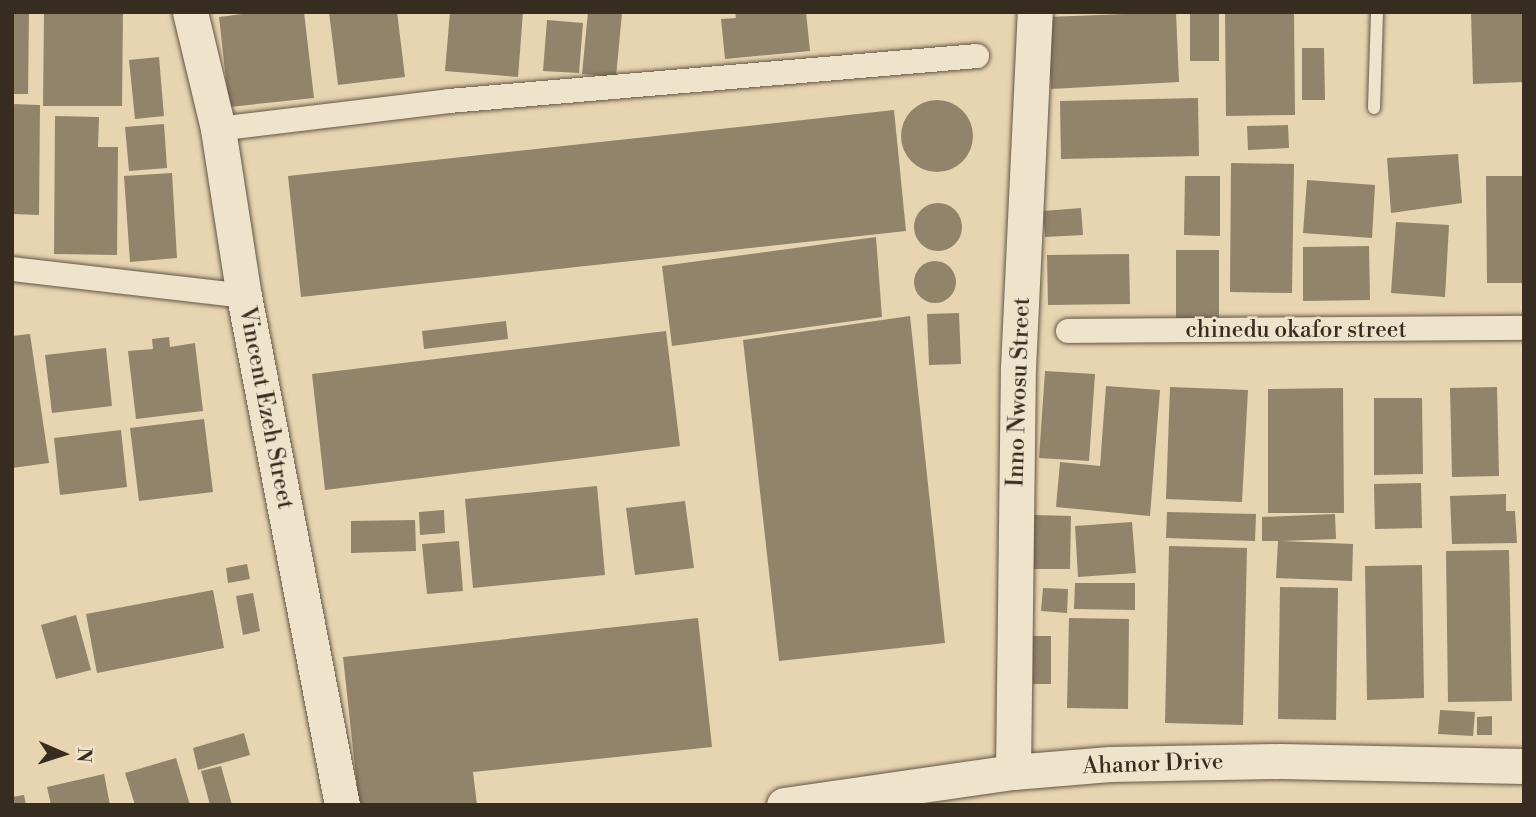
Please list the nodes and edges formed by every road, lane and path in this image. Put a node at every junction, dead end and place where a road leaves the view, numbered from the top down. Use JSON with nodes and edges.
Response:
{"nodes":[{"id":1,"x":190,"y":12,"type":"edge"},
{"id":2,"x":1035,"y":12,"type":"edge"},
{"id":3,"x":1377,"y":12,"type":"edge"},
{"id":4,"x":977,"y":56,"type":"dead end"},
{"id":5,"x":1374,"y":108,"type":"dead end"},
{"id":6,"x":218,"y":129,"type":"junction"},
{"id":7,"x":12,"y":269,"type":"edge"},
{"id":8,"x":244,"y":296,"type":"junction"},
{"id":9,"x":1524,"y":328,"type":"edge"},
{"id":10,"x":1068,"y":331,"type":"dead end"},
{"id":11,"x":1524,"y":766,"type":"edge"},
{"id":12,"x":1013,"y":772,"type":"junction"},
{"id":13,"x":342,"y":805,"type":"edge"},
{"id":14,"x":784,"y":805,"type":"edge"}],
"edges":[{"from":1,"to":6,"type":"street","name":"Vincent Ezeh Street"},
{"from":2,"to":12,"type":"street","name":"Inno Nwosu Street"},
{"from":3,"to":5,"type":"lane"},
{"from":4,"to":6,"type":"street"},
{"from":6,"to":8,"type":"street","name":"Vincent Ezeh Street"},
{"from":7,"to":8,"type":"street"},
{"from":8,"to":13,"type":"street","name":"Vincent Ezeh Street"},
{"from":9,"to":10,"type":"street","name":"chinedu okafor street"},
{"from":11,"to":12,"type":"street","name":"Ahanor Drive"},
{"from":12,"to":14,"type":"street","name":"Ahanor Drive"}]}
